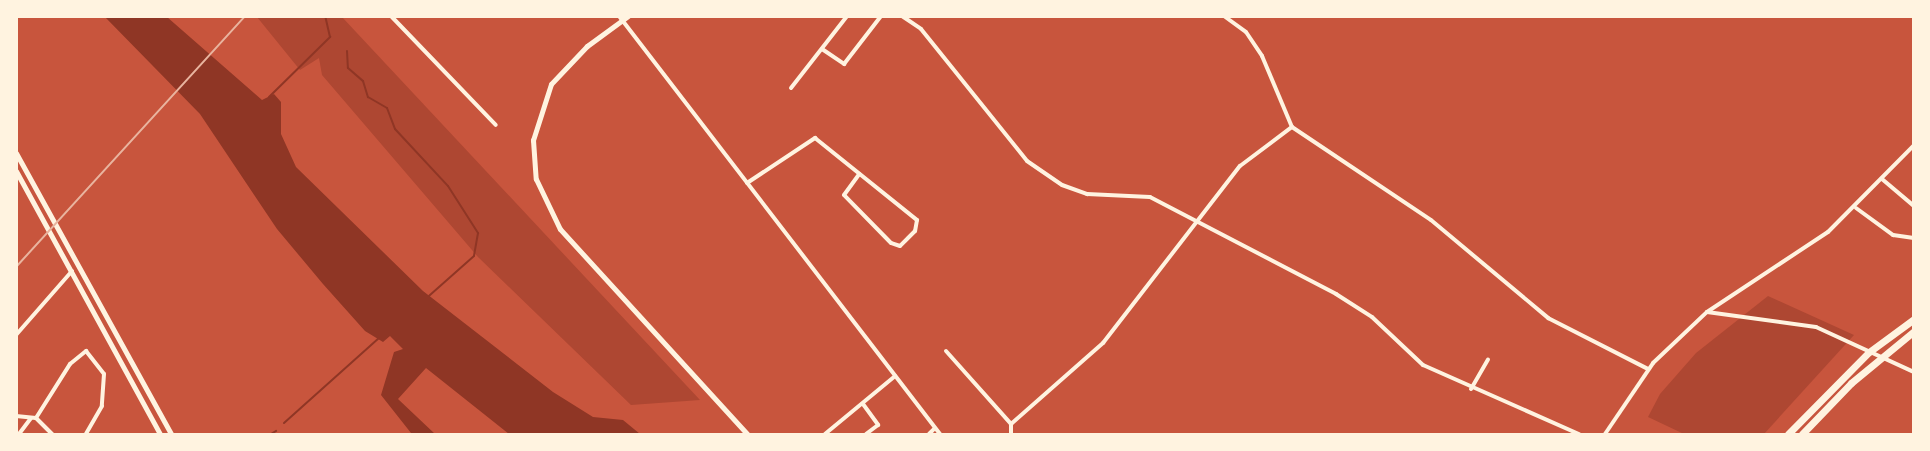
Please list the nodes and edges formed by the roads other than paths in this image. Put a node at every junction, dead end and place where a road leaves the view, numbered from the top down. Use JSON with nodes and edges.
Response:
{"nodes":[{"id":1,"x":391,"y":16,"type":"edge"},
{"id":2,"x":628,"y":16,"type":"edge"},
{"id":3,"x":847,"y":16,"type":"edge"},
{"id":4,"x":881,"y":16,"type":"edge"},
{"id":5,"x":902,"y":16,"type":"edge"},
{"id":6,"x":1224,"y":16,"type":"edge"},
{"id":7,"x":621,"y":19,"type":"edge"},
{"id":8,"x":822,"y":49,"type":"junction"},
{"id":9,"x":791,"y":88,"type":"dead end"},
{"id":10,"x":496,"y":125,"type":"dead end"},
{"id":11,"x":1292,"y":127,"type":"junction"},
{"id":12,"x":1914,"y":145,"type":"edge"},
{"id":13,"x":16,"y":153,"type":"edge"},
{"id":14,"x":16,"y":171,"type":"edge"},
{"id":15,"x":859,"y":174,"type":"junction"},
{"id":16,"x":1882,"y":179,"type":"junction"},
{"id":17,"x":747,"y":183,"type":"junction"},
{"id":18,"x":1914,"y":206,"type":"edge"},
{"id":19,"x":1855,"y":208,"type":"junction"},
{"id":20,"x":1197,"y":222,"type":"junction"},
{"id":21,"x":1914,"y":238,"type":"edge"},
{"id":22,"x":72,"y":271,"type":"junction"},
{"id":23,"x":1707,"y":312,"type":"junction"},
{"id":24,"x":1914,"y":319,"type":"edge"},
{"id":25,"x":1914,"y":332,"type":"edge"},
{"id":26,"x":16,"y":336,"type":"edge"},
{"id":27,"x":946,"y":351,"type":"dead end"},
{"id":28,"x":1869,"y":352,"type":"junction"},
{"id":29,"x":1880,"y":358,"type":"junction"},
{"id":30,"x":1488,"y":359,"type":"dead end"},
{"id":31,"x":1648,"y":369,"type":"junction"},
{"id":32,"x":1914,"y":372,"type":"edge"},
{"id":33,"x":895,"y":376,"type":"junction"},
{"id":34,"x":1471,"y":389,"type":"junction"},
{"id":35,"x":862,"y":404,"type":"junction"},
{"id":36,"x":16,"y":416,"type":"edge"},
{"id":37,"x":33,"y":418,"type":"junction"},
{"id":38,"x":1011,"y":424,"type":"junction"},
{"id":39,"x":935,"y":428,"type":"junction"},
{"id":40,"x":832,"y":433,"type":"edge"},
{"id":41,"x":19,"y":435,"type":"edge"},
{"id":42,"x":52,"y":435,"type":"edge"},
{"id":43,"x":86,"y":435,"type":"edge"},
{"id":44,"x":160,"y":435,"type":"edge"},
{"id":45,"x":171,"y":435,"type":"edge"},
{"id":46,"x":747,"y":435,"type":"edge"},
{"id":47,"x":825,"y":435,"type":"edge"},
{"id":48,"x":866,"y":435,"type":"edge"},
{"id":49,"x":929,"y":435,"type":"edge"},
{"id":50,"x":940,"y":435,"type":"edge"},
{"id":51,"x":1011,"y":435,"type":"edge"},
{"id":52,"x":1579,"y":435,"type":"edge"},
{"id":53,"x":1605,"y":435,"type":"edge"},
{"id":54,"x":1788,"y":435,"type":"edge"},
{"id":55,"x":1802,"y":435,"type":"edge"}],
"edges":[{"from":1,"to":10,"type":"street"},
{"from":2,"to":7,"type":"street"},
{"from":3,"to":8,"type":"street"},
{"from":4,"to":8,"type":"street"},
{"from":5,"to":20,"type":"street"},
{"from":6,"to":11,"type":"street"},
{"from":7,"to":17,"type":"street"},
{"from":7,"to":46,"type":"street"},
{"from":8,"to":9,"type":"street"},
{"from":11,"to":20,"type":"street"},
{"from":11,"to":31,"type":"street"},
{"from":12,"to":16,"type":"street"},
{"from":13,"to":45,"type":"street"},
{"from":14,"to":22,"type":"street"},
{"from":15,"to":15,"type":"street"},
{"from":15,"to":17,"type":"street"},
{"from":16,"to":18,"type":"street"},
{"from":16,"to":19,"type":"street"},
{"from":17,"to":33,"type":"street"},
{"from":19,"to":21,"type":"street"},
{"from":19,"to":23,"type":"street"},
{"from":20,"to":34,"type":"street"},
{"from":20,"to":38,"type":"street"},
{"from":22,"to":26,"type":"street"},
{"from":22,"to":44,"type":"street"},
{"from":23,"to":28,"type":"street"},
{"from":23,"to":31,"type":"street"},
{"from":24,"to":28,"type":"highway"},
{"from":25,"to":29,"type":"highway"},
{"from":27,"to":38,"type":"street"},
{"from":28,"to":29,"type":"street"},
{"from":28,"to":54,"type":"highway"},
{"from":29,"to":32,"type":"street"},
{"from":29,"to":55,"type":"highway"},
{"from":30,"to":34,"type":"street"},
{"from":31,"to":53,"type":"street"},
{"from":33,"to":35,"type":"street"},
{"from":33,"to":39,"type":"street"},
{"from":34,"to":52,"type":"street"},
{"from":35,"to":40,"type":"street"},
{"from":35,"to":48,"type":"street"},
{"from":36,"to":37,"type":"street"},
{"from":37,"to":41,"type":"street"},
{"from":37,"to":42,"type":"street"},
{"from":37,"to":43,"type":"street"},
{"from":38,"to":51,"type":"street"},
{"from":39,"to":49,"type":"street"},
{"from":39,"to":50,"type":"street"},
{"from":40,"to":47,"type":"street"}]}
